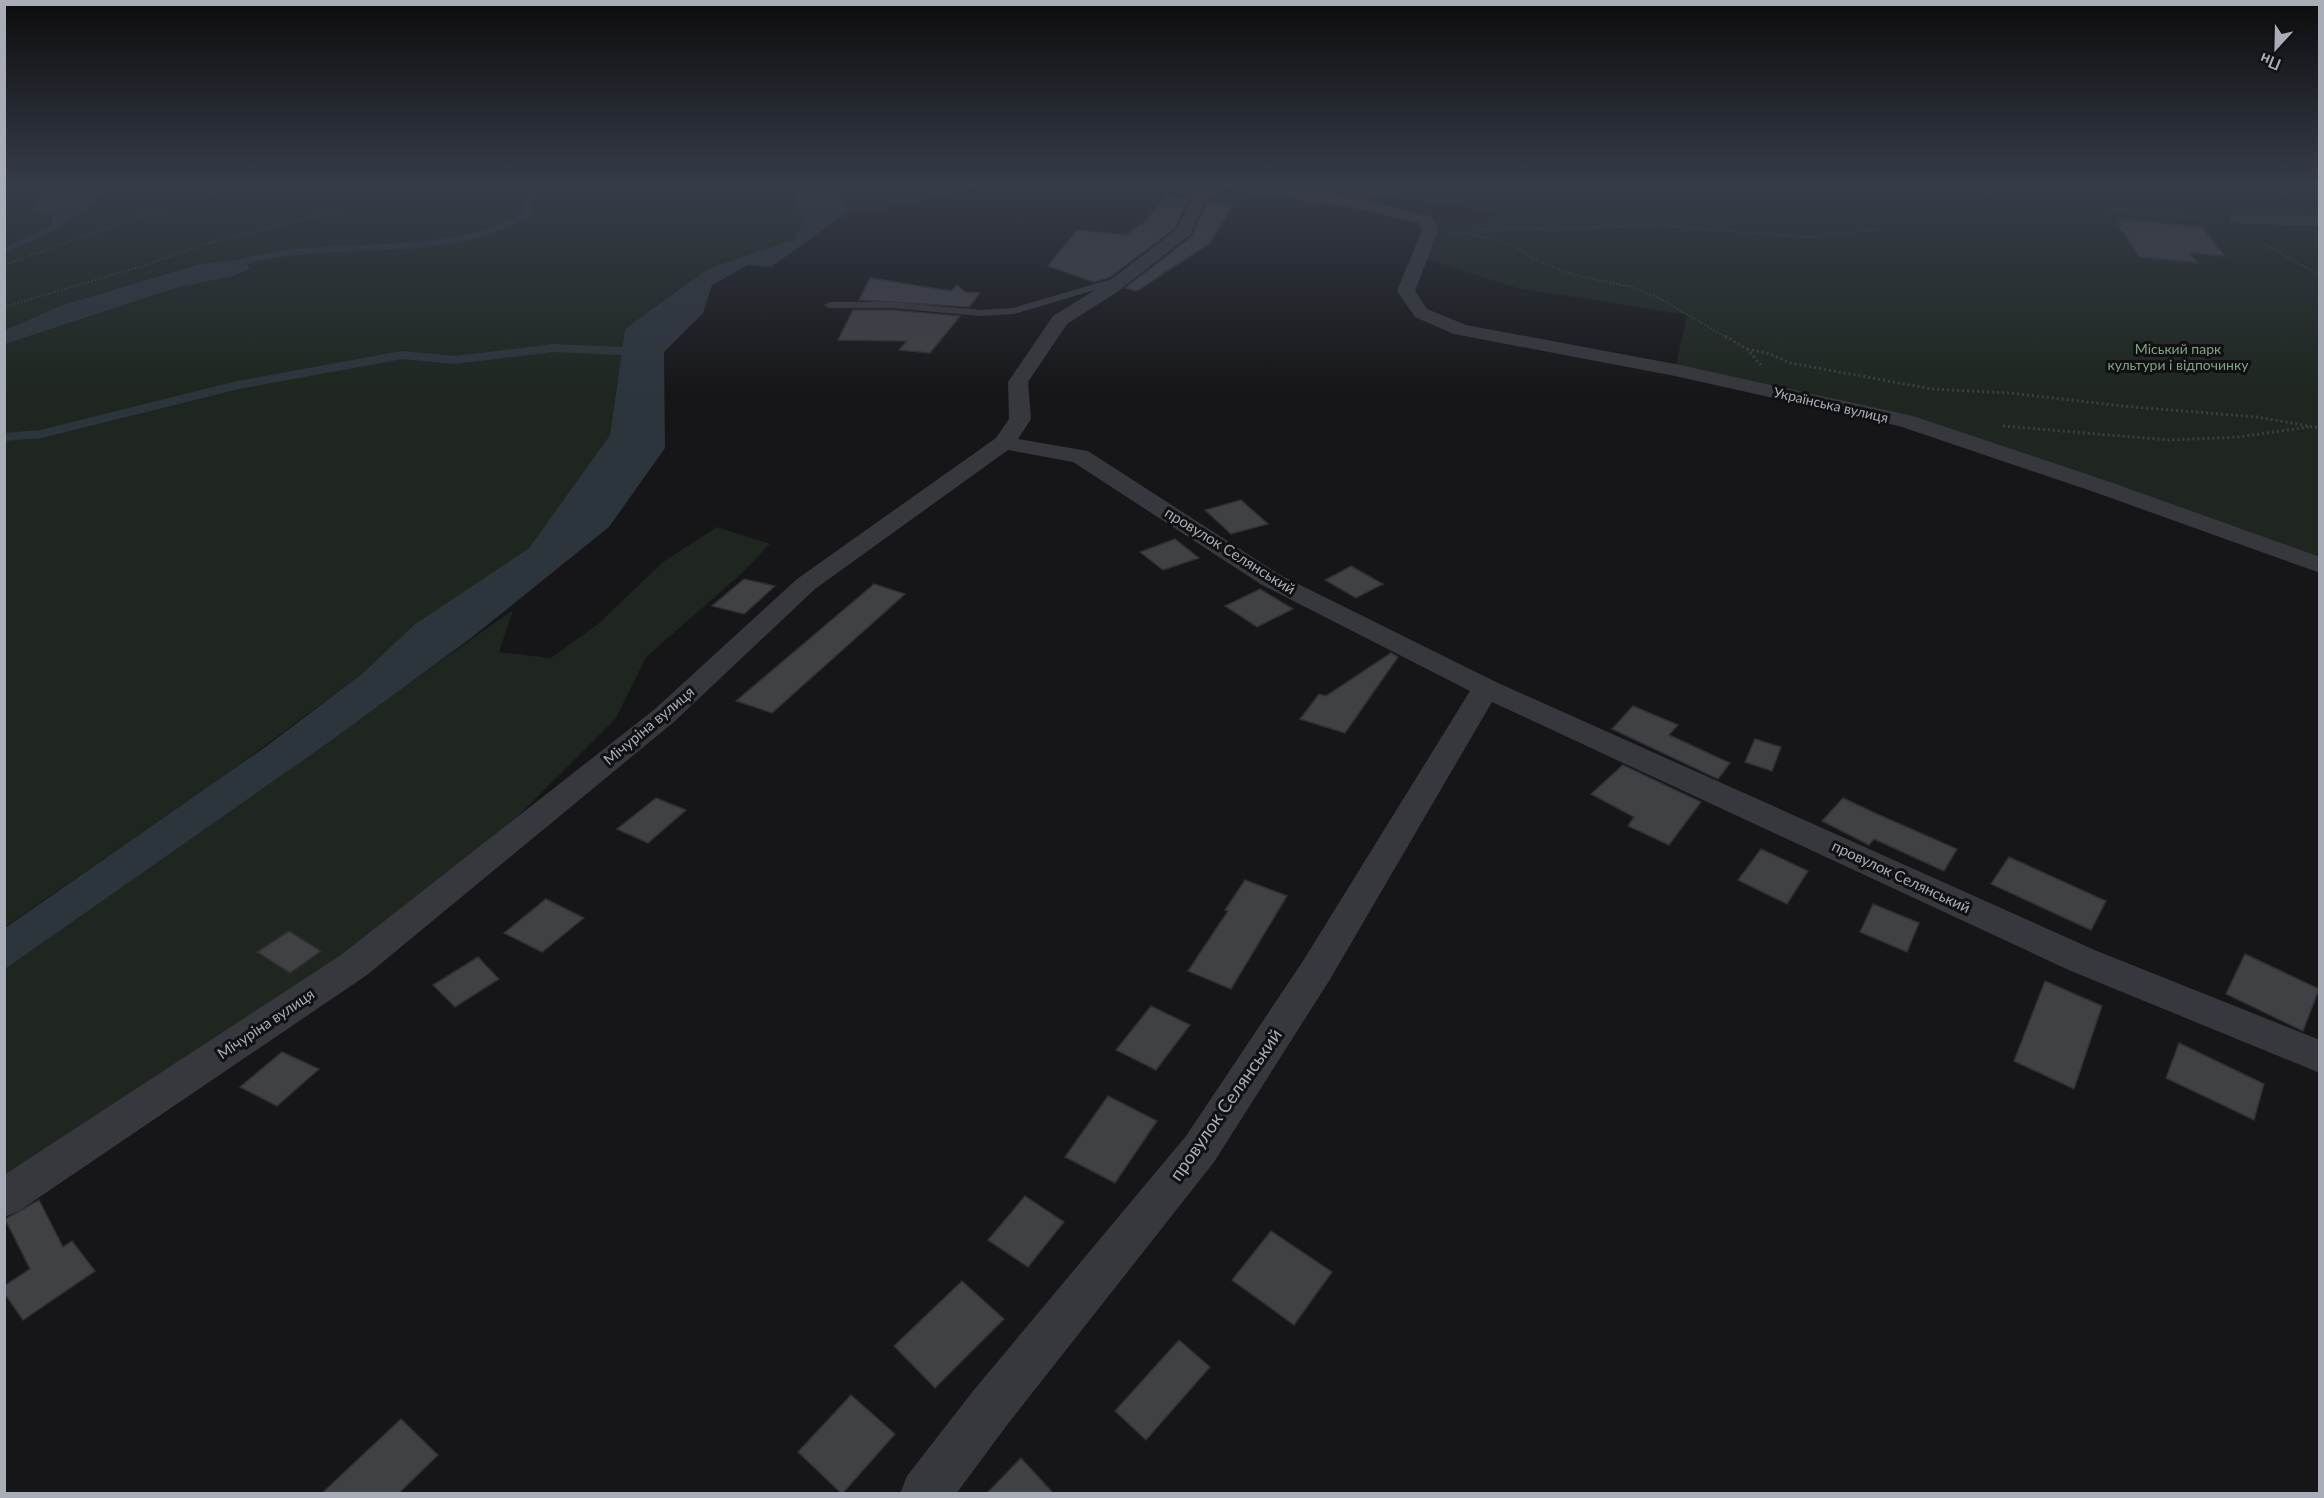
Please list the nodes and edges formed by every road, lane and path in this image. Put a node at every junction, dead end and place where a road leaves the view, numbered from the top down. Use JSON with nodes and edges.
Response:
{"nodes":[{"id":1,"x":35,"y":254,"type":"edge"},
{"id":2,"x":177,"y":254,"type":"edge"},
{"id":3,"x":1155,"y":254,"type":"edge"},
{"id":4,"x":1421,"y":254,"type":"edge"},
{"id":5,"x":1527,"y":254,"type":"edge"},
{"id":6,"x":2282,"y":254,"type":"edge"},
{"id":7,"x":4,"y":265,"type":"edge"},
{"id":8,"x":2319,"y":275,"type":"edge"},
{"id":9,"x":1122,"y":279,"type":"junction"},
{"id":10,"x":829,"y":304,"type":"dead end"},
{"id":11,"x":4,"y":307,"type":"edge"},
{"id":12,"x":1747,"y":349,"type":"junction"},
{"id":13,"x":1762,"y":366,"type":"dead end"},
{"id":14,"x":2002,"y":426,"type":"dead end"},
{"id":15,"x":2313,"y":426,"type":"junction"},
{"id":16,"x":2319,"y":428,"type":"edge"},
{"id":17,"x":1004,"y":443,"type":"junction"},
{"id":18,"x":2319,"y":566,"type":"edge"},
{"id":19,"x":1486,"y":688,"type":"junction"},
{"id":20,"x":2319,"y":1058,"type":"edge"},
{"id":21,"x":4,"y":1198,"type":"edge"},
{"id":22,"x":925,"y":1494,"type":"edge"}],
"edges":[{"from":1,"to":7,"type":"path"},
{"from":2,"to":11,"type":"path"},
{"from":3,"to":9,"type":"street","name":"Мічуріна вулиця"},
{"from":4,"to":18,"type":"street","name":"Українська вулиця"},
{"from":5,"to":12,"type":"path"},
{"from":6,"to":8,"type":"path"},
{"from":9,"to":10,"type":"lane"},
{"from":9,"to":17,"type":"street","name":"Мічуріна вулиця"},
{"from":12,"to":13,"type":"path"},
{"from":12,"to":15,"type":"path"},
{"from":14,"to":15,"type":"path"},
{"from":15,"to":16,"type":"path"},
{"from":17,"to":19,"type":"street","name":"провулок Селянський"},
{"from":17,"to":21,"type":"street","name":"Мічуріна вулиця"},
{"from":19,"to":20,"type":"street","name":"провулок Селянський"},
{"from":19,"to":22,"type":"street","name":"провулок Селянський"}]}
